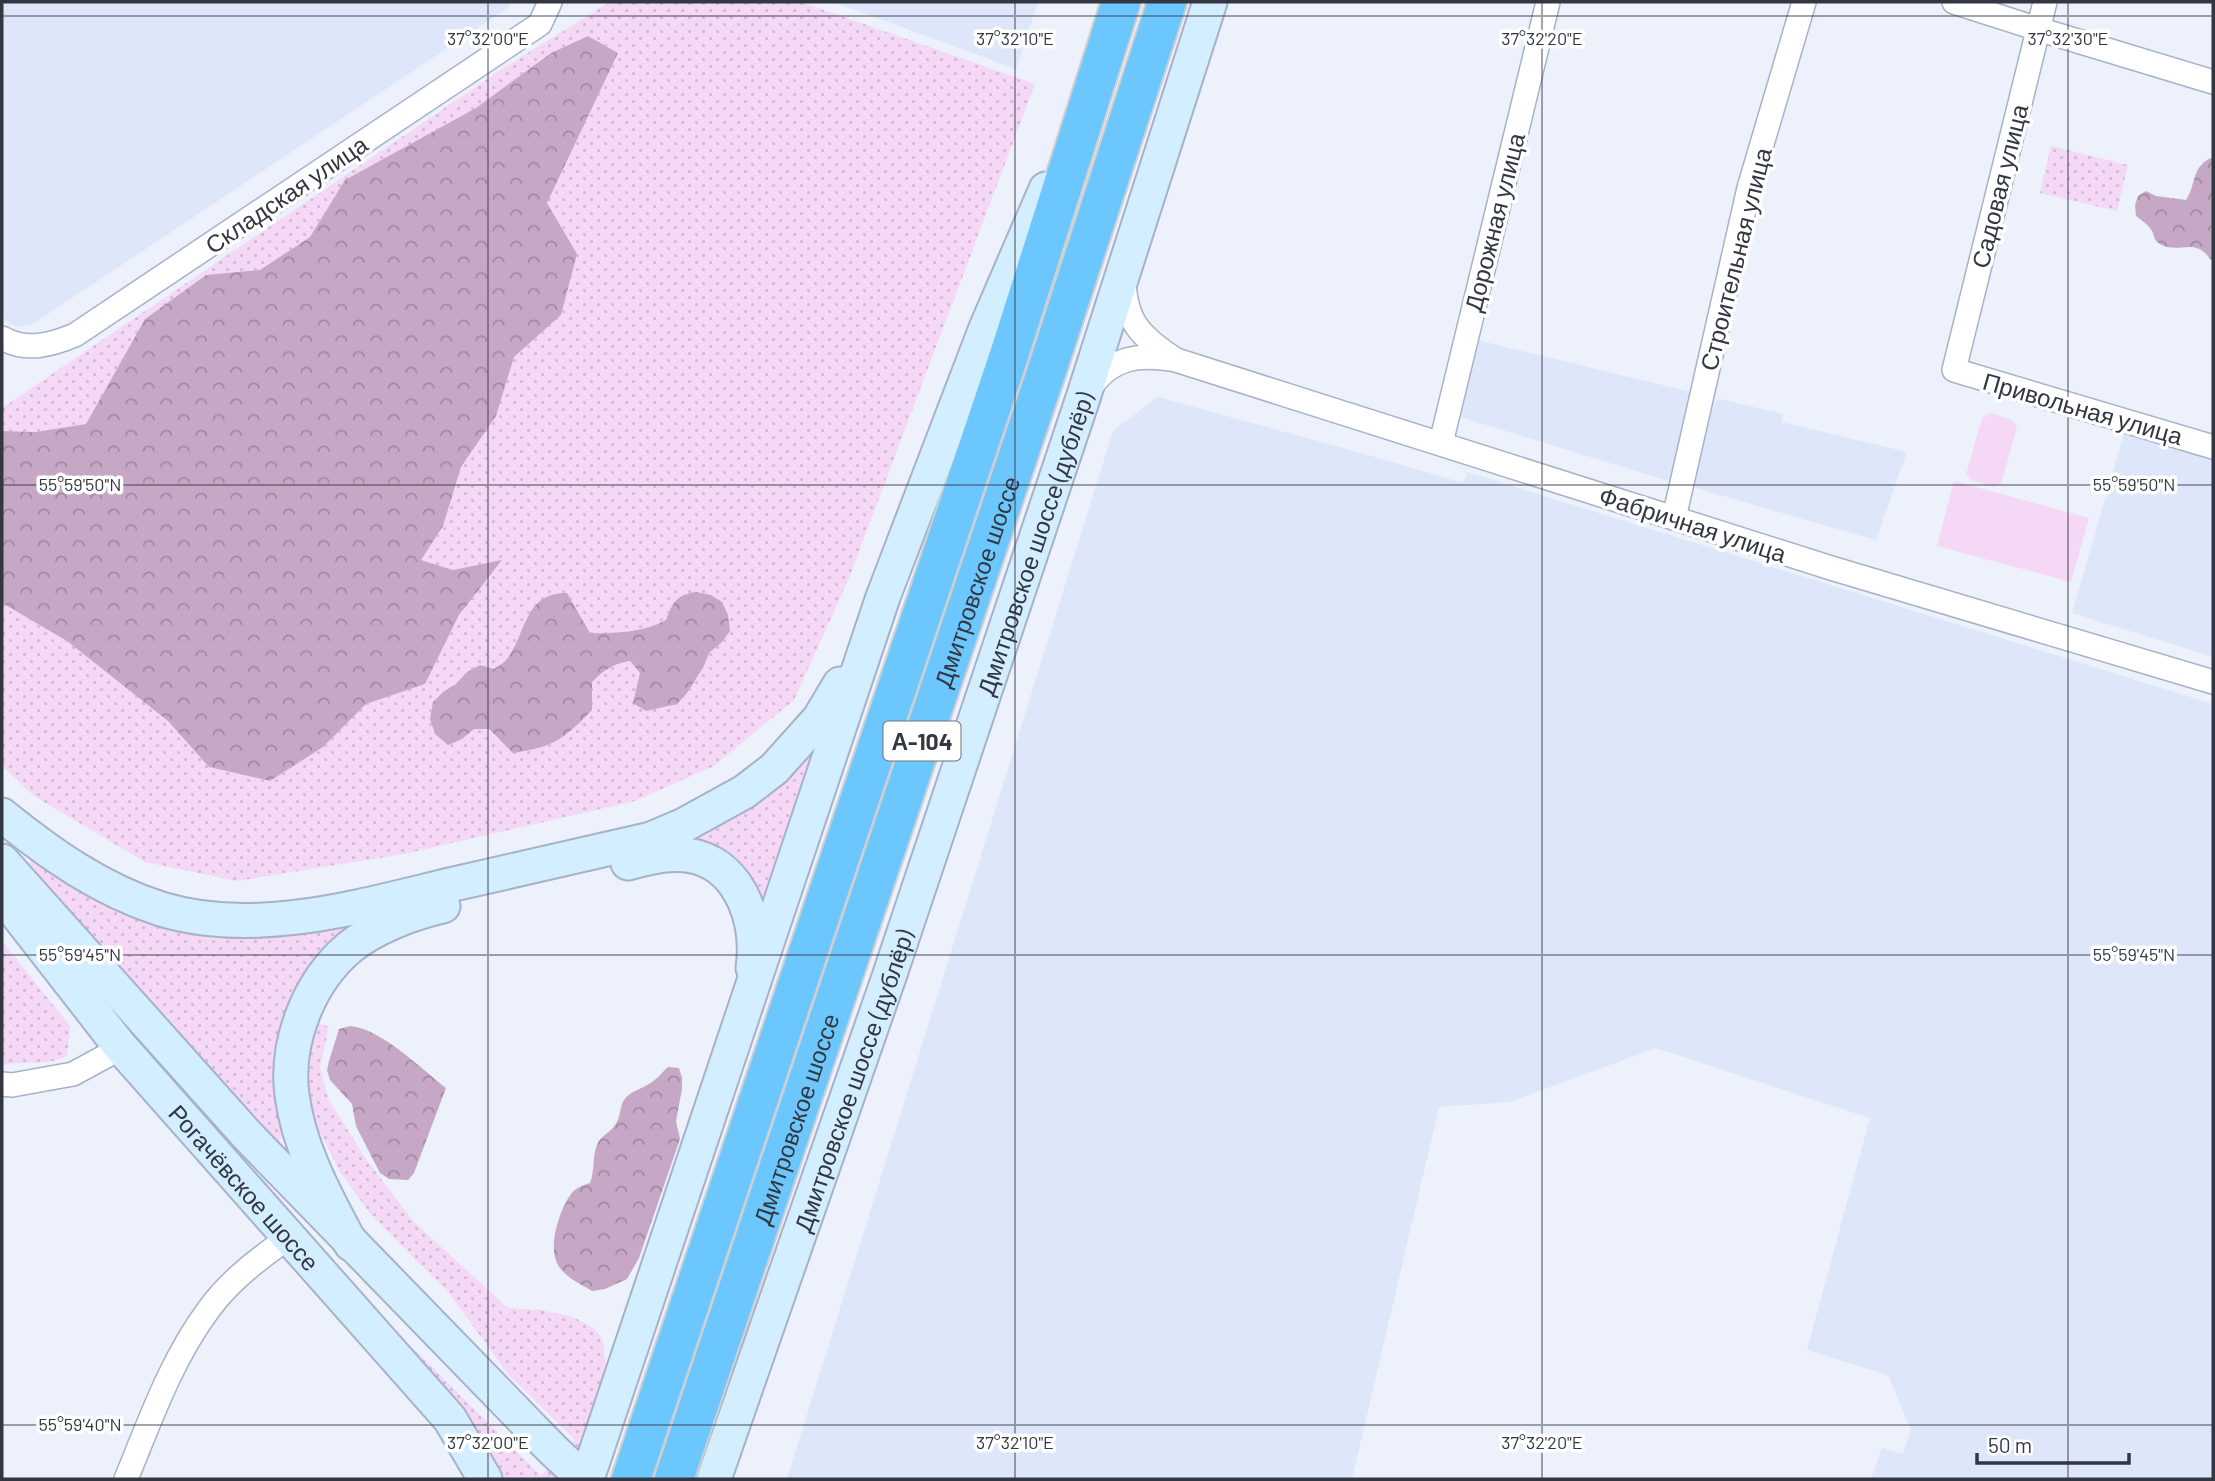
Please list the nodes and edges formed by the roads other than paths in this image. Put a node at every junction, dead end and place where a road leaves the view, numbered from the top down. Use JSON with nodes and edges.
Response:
{"nodes":[{"id":1,"x":550,"y":2,"type":"edge"},
{"id":2,"x":1121,"y":2,"type":"edge"},
{"id":3,"x":1167,"y":2,"type":"edge"},
{"id":4,"x":1210,"y":2,"type":"edge"},
{"id":5,"x":1548,"y":2,"type":"edge"},
{"id":6,"x":1804,"y":2,"type":"edge"},
{"id":7,"x":1954,"y":2,"type":"edge"},
{"id":8,"x":2045,"y":2,"type":"edge"},
{"id":9,"x":2038,"y":29,"type":"junction"},
{"id":10,"x":1102,"y":60,"type":"junction"},
{"id":11,"x":2213,"y":82,"type":"edge"},
{"id":12,"x":1124,"y":269,"type":"junction"},
{"id":13,"x":2,"y":338,"type":"edge"},
{"id":14,"x":1176,"y":360,"type":"junction"},
{"id":15,"x":1954,"y":370,"type":"joint"},
{"id":16,"x":1082,"y":401,"type":"junction"},
{"id":17,"x":1441,"y":443,"type":"junction"},
{"id":18,"x":2213,"y":447,"type":"edge"},
{"id":19,"x":1674,"y":518,"type":"junction"},
{"id":20,"x":883,"y":597,"type":"junction"},
{"id":21,"x":2213,"y":682,"type":"edge"},
{"id":22,"x":2,"y":815,"type":"edge"},
{"id":23,"x":2,"y":860,"type":"edge"},
{"id":24,"x":2,"y":895,"type":"edge"},
{"id":25,"x":748,"y":1004,"type":"junction"},
{"id":26,"x":119,"y":1045,"type":"junction"},
{"id":27,"x":2,"y":1084,"type":"edge"},
{"id":28,"x":289,"y":1237,"type":"junction"},
{"id":29,"x":351,"y":1244,"type":"junction"},
{"id":30,"x":126,"y":1479,"type":"edge"},
{"id":31,"x":485,"y":1479,"type":"edge"},
{"id":32,"x":585,"y":1479,"type":"edge"},
{"id":33,"x":631,"y":1479,"type":"edge"},
{"id":34,"x":674,"y":1479,"type":"edge"},
{"id":35,"x":715,"y":1479,"type":"edge"}],
"edges":[{"from":1,"to":13,"type":"street","name":"Складская улица"},
{"from":2,"to":10,"type":"highway","name":"Дмитровское шоссе","number":"А-104"},
{"from":3,"to":34,"type":"highway","name":"Дмитровское шоссе","number":"А-104"},
{"from":4,"to":12,"type":"main road","name":"Дмитровское шоссе (дублёр)"},
{"from":5,"to":17,"type":"street","name":"Дорожная улица"},
{"from":6,"to":19,"type":"street","name":"Строительная улица"},
{"from":7,"to":9,"type":"street"},
{"from":8,"to":9,"type":"street","name":"Садовая улица"},
{"from":9,"to":11,"type":"street"},
{"from":9,"to":15,"type":"street","name":"Садовая улица"},
{"from":10,"to":20,"type":"main road"},
{"from":10,"to":33,"type":"highway","name":"Дмитровское шоссе","number":"А-104"},
{"from":12,"to":14,"type":"street","name":"Фабричная улица"},
{"from":12,"to":16,"type":"main road","name":"Дмитровское шоссе (дублёр)"},
{"from":14,"to":16,"type":"street","name":"Фабричная улица"},
{"from":14,"to":17,"type":"street","name":"Фабричная улица"},
{"from":15,"to":18,"type":"street","name":"Привольная улица"},
{"from":16,"to":35,"type":"main road","name":"Дмитровское шоссе (дублёр)"},
{"from":17,"to":19,"type":"street","name":"Фабричная улица"},
{"from":19,"to":21,"type":"street","name":"Фабричная улица"},
{"from":20,"to":22,"type":"main road"},
{"from":20,"to":25,"type":"main road"},
{"from":23,"to":29,"type":"main road"},
{"from":24,"to":26,"type":"main road","name":"Рогачёвское шоссе"},
{"from":25,"to":29,"type":"main road"},
{"from":25,"to":32,"type":"main road"},
{"from":26,"to":27,"type":"street"},
{"from":26,"to":28,"type":"main road","name":"Рогачёвское шоссе"},
{"from":28,"to":30,"type":"street"},
{"from":28,"to":31,"type":"main road","name":"Рогачёвское шоссе"},
{"from":29,"to":32,"type":"main road"}]}
